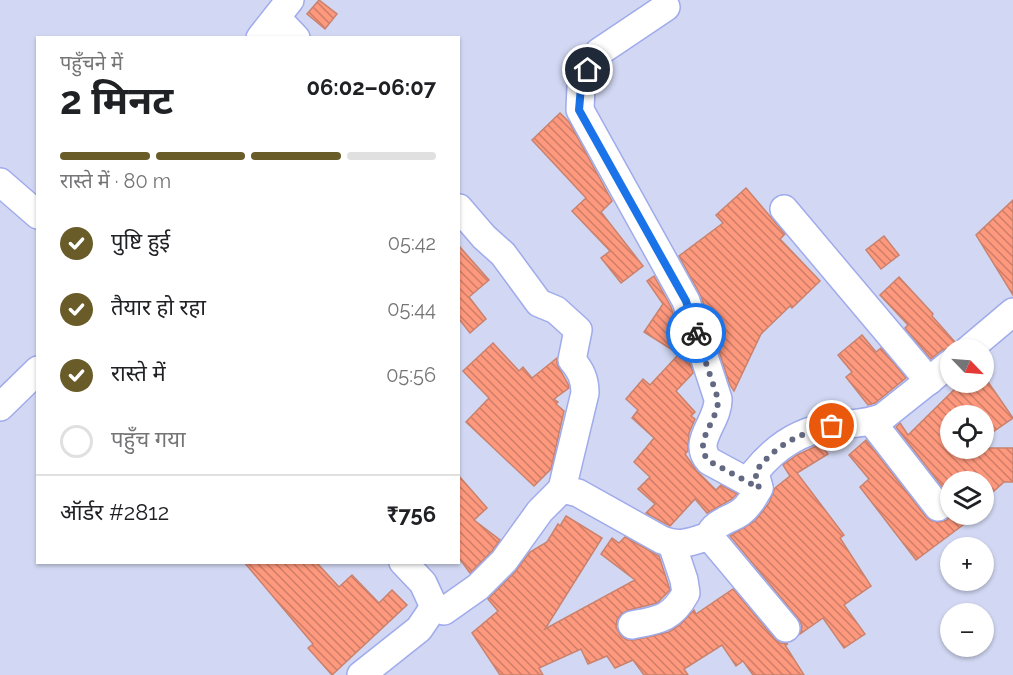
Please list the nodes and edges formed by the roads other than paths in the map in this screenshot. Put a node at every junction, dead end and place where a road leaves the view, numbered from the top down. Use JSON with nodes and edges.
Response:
{"nodes":[{"id":1,"x":666,"y":7,"type":"dead end"},
{"id":2,"x":275,"y":19,"type":"edge"},
{"id":3,"x":294,"y":36,"type":"edge"},
{"id":4,"x":0,"y":182,"type":"edge"},
{"id":5,"x":460,"y":209,"type":"edge"},
{"id":6,"x":784,"y":209,"type":"dead end"},
{"id":7,"x":36,"y":213,"type":"edge"},
{"id":8,"x":1013,"y":312,"type":"edge"},
{"id":9,"x":981,"y":339,"type":"edge"},
{"id":10,"x":36,"y":372,"type":"edge"},
{"id":11,"x":940,"y":372,"type":"edge"},
{"id":12,"x":929,"y":381,"type":"junction"},
{"id":13,"x":0,"y":407,"type":"edge"},
{"id":14,"x":872,"y":422,"type":"junction"},
{"id":15,"x":759,"y":488,"type":"junction"},
{"id":16,"x":562,"y":489,"type":"junction"},
{"id":17,"x":938,"y":507,"type":"dead end"},
{"id":18,"x":709,"y":536,"type":"junction"},
{"id":19,"x":672,"y":544,"type":"junction"},
{"id":20,"x":406,"y":564,"type":"edge"},
{"id":21,"x":434,"y":607,"type":"junction"},
{"id":22,"x":632,"y":625,"type":"dead end"},
{"id":23,"x":786,"y":628,"type":"dead end"},
{"id":24,"x":361,"y":675,"type":"edge"}],
"edges":[{"from":1,"to":15,"type":"street"},
{"from":2,"to":3,"type":"street"},
{"from":4,"to":7,"type":"street"},
{"from":5,"to":16,"type":"street"},
{"from":6,"to":12,"type":"street"},
{"from":8,"to":9,"type":"street"},
{"from":10,"to":13,"type":"street"},
{"from":11,"to":12,"type":"street"},
{"from":12,"to":14,"type":"street"},
{"from":14,"to":15,"type":"street"},
{"from":14,"to":17,"type":"street"},
{"from":15,"to":18,"type":"street"},
{"from":16,"to":19,"type":"street"},
{"from":16,"to":21,"type":"street"},
{"from":18,"to":19,"type":"street"},
{"from":18,"to":23,"type":"street"},
{"from":19,"to":22,"type":"street"},
{"from":20,"to":21,"type":"street"},
{"from":21,"to":24,"type":"street"}]}
